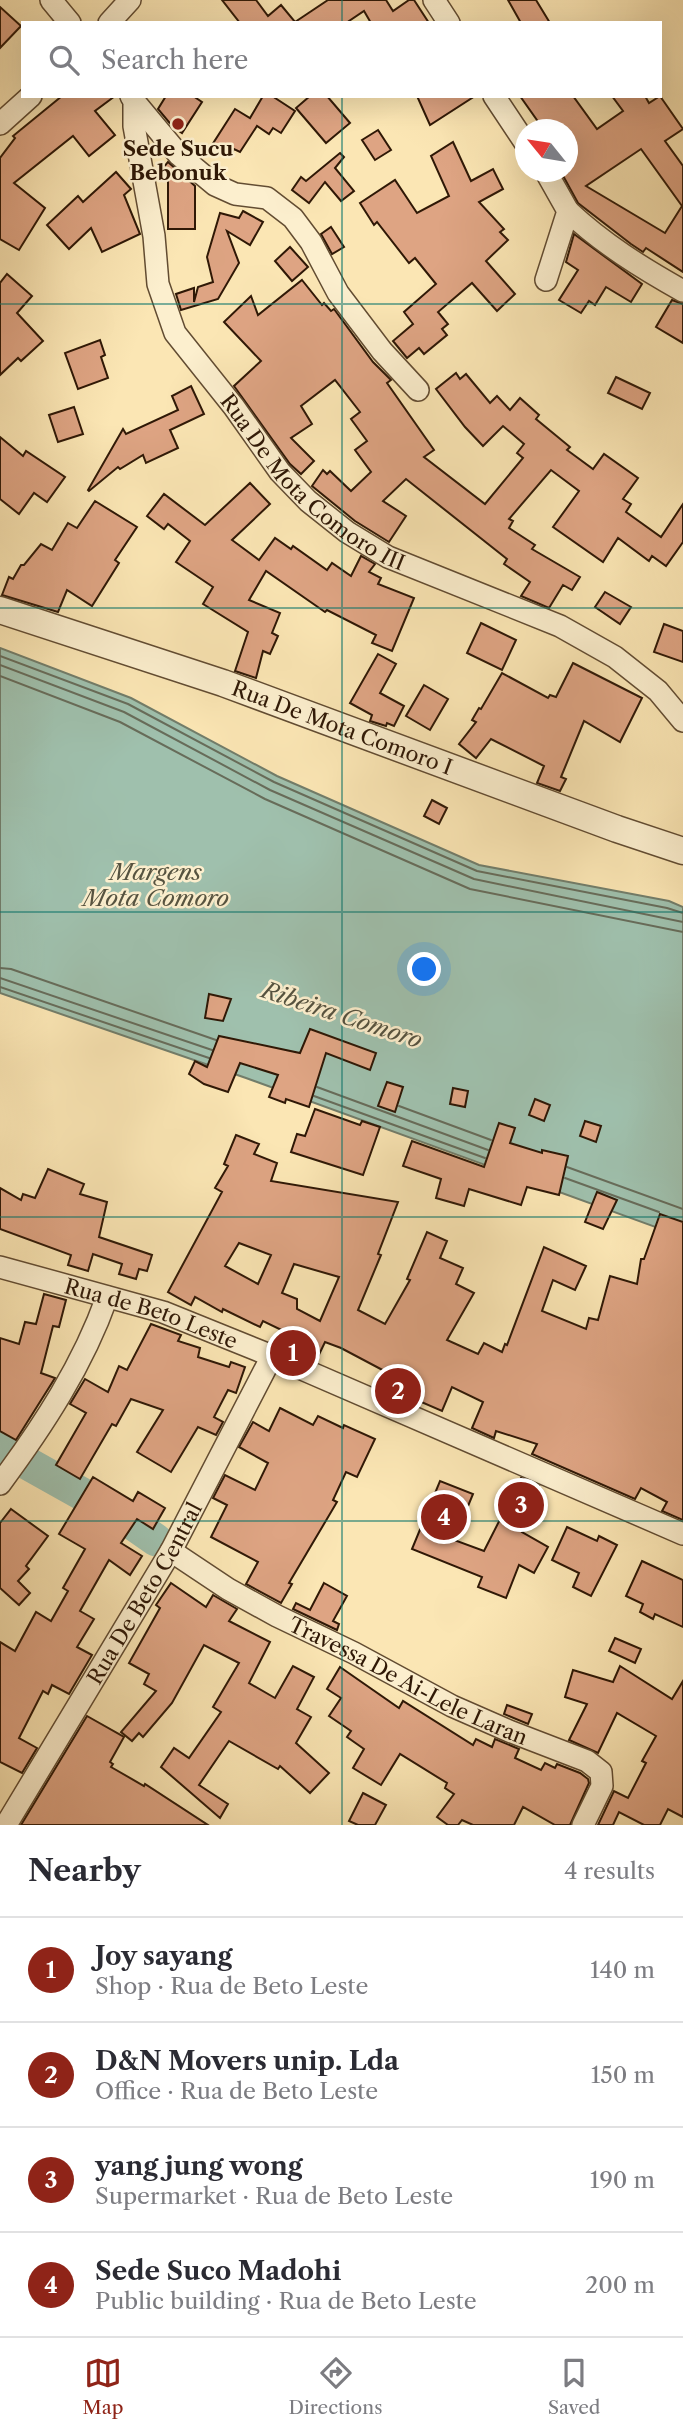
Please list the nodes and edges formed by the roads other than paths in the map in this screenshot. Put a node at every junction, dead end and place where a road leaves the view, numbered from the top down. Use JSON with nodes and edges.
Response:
{"nodes":[{"id":1,"x":51,"y":0,"type":"edge"},
{"id":2,"x":130,"y":0,"type":"edge"},
{"id":3,"x":434,"y":0,"type":"edge"},
{"id":4,"x":68,"y":21,"type":"edge"},
{"id":5,"x":111,"y":21,"type":"edge"},
{"id":6,"x":448,"y":21,"type":"edge"},
{"id":7,"x":29,"y":98,"type":"edge"},
{"id":8,"x":495,"y":98,"type":"edge"},
{"id":9,"x":132,"y":99,"type":"edge"},
{"id":10,"x":0,"y":124,"type":"edge"},
{"id":11,"x":515,"y":128,"type":"edge"},
{"id":12,"x":552,"y":182,"type":"edge"},
{"id":13,"x":568,"y":211,"type":"junction"},
{"id":14,"x":545,"y":280,"type":"dead end"},
{"id":15,"x":683,"y":291,"type":"edge"},
{"id":16,"x":418,"y":390,"type":"dead end"},
{"id":17,"x":0,"y":610,"type":"edge"},
{"id":18,"x":683,"y":721,"type":"edge"},
{"id":19,"x":683,"y":851,"type":"edge"},
{"id":20,"x":0,"y":1267,"type":"edge"},
{"id":21,"x":107,"y":1297,"type":"junction"},
{"id":22,"x":272,"y":1356,"type":"junction"},
{"id":23,"x":0,"y":1484,"type":"edge"},
{"id":24,"x":683,"y":1534,"type":"edge"},
{"id":25,"x":171,"y":1551,"type":"junction"},
{"id":26,"x":6,"y":1825,"type":"edge"},
{"id":27,"x":583,"y":1825,"type":"edge"}],
"edges":[{"from":1,"to":4,"type":"street"},
{"from":2,"to":5,"type":"street"},
{"from":3,"to":6,"type":"street"},
{"from":7,"to":10,"type":"street"},
{"from":8,"to":11,"type":"street"},
{"from":9,"to":16,"type":"street"},
{"from":9,"to":18,"type":"street","name":"Rua De Mota Comoro III"},
{"from":12,"to":13,"type":"street"},
{"from":13,"to":14,"type":"street"},
{"from":13,"to":15,"type":"street"},
{"from":17,"to":19,"type":"street","name":"Rua De Mota Comoro I"},
{"from":20,"to":21,"type":"street","name":"Rua de Beto Leste"},
{"from":21,"to":22,"type":"street","name":"Rua de Beto Leste"},
{"from":21,"to":23,"type":"street"},
{"from":22,"to":24,"type":"street","name":"Rua de Beto Leste"},
{"from":22,"to":25,"type":"street","name":"Rua De Beto Central"},
{"from":25,"to":26,"type":"street","name":"Rua De Beto Central"},
{"from":25,"to":27,"type":"street","name":"Travessa De Ai-Lele Laran"}]}
